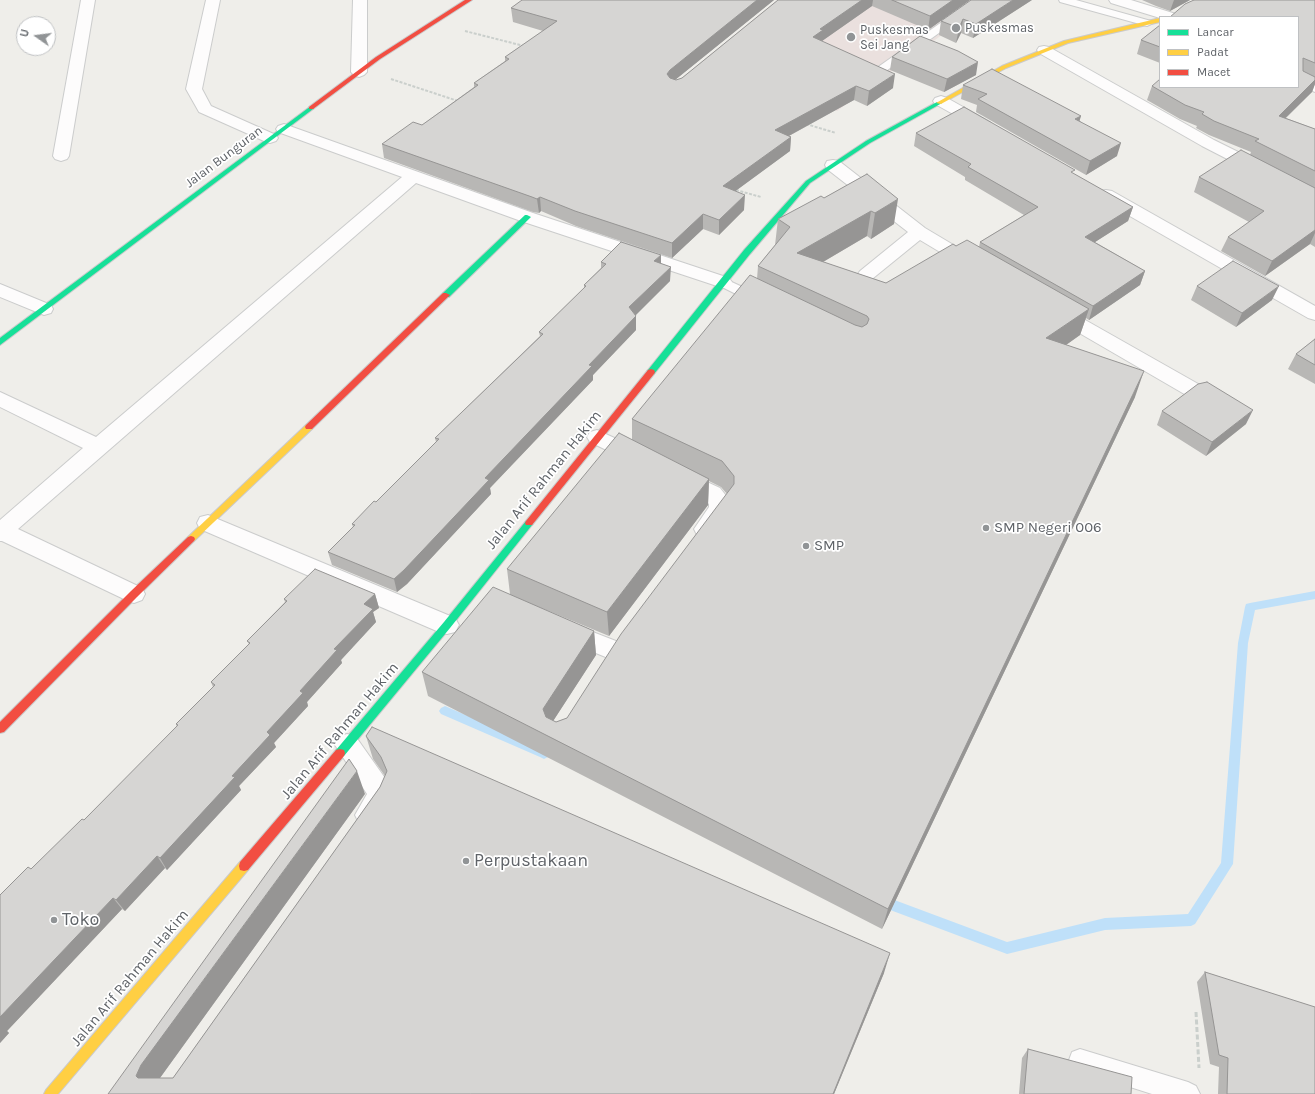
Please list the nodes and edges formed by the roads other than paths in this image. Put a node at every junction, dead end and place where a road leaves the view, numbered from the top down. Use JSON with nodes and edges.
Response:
{"nodes":[{"id":1,"x":88,"y":0,"type":"edge"},
{"id":2,"x":213,"y":0,"type":"edge"},
{"id":3,"x":360,"y":0,"type":"edge"},
{"id":4,"x":469,"y":0,"type":"edge"},
{"id":5,"x":980,"y":0,"type":"edge"},
{"id":6,"x":1064,"y":0,"type":"edge"},
{"id":7,"x":1116,"y":0,"type":"edge"},
{"id":8,"x":1174,"y":16,"type":"edge"},
{"id":9,"x":1159,"y":20,"type":"edge"},
{"id":10,"x":1147,"y":23,"type":"junction"},
{"id":11,"x":1044,"y":50,"type":"junction"},
{"id":12,"x":361,"y":70,"type":"junction"},
{"id":13,"x":875,"y":74,"type":"edge"},
{"id":14,"x":1299,"y":79,"type":"edge"},
{"id":15,"x":1315,"y":87,"type":"edge"},
{"id":16,"x":941,"y":101,"type":"junction"},
{"id":17,"x":997,"y":132,"type":"edge"},
{"id":18,"x":277,"y":133,"type":"junction"},
{"id":19,"x":61,"y":156,"type":"dead end"},
{"id":20,"x":833,"y":165,"type":"junction"},
{"id":21,"x":414,"y":176,"type":"junction"},
{"id":22,"x":1094,"y":188,"type":"edge"},
{"id":23,"x":1315,"y":197,"type":"edge"},
{"id":24,"x":527,"y":217,"type":"junction"},
{"id":25,"x":919,"y":232,"type":"junction"},
{"id":26,"x":987,"y":272,"type":"edge"},
{"id":27,"x":866,"y":275,"type":"edge"},
{"id":28,"x":723,"y":282,"type":"junction"},
{"id":29,"x":0,"y":290,"type":"edge"},
{"id":30,"x":1042,"y":303,"type":"edge"},
{"id":31,"x":772,"y":306,"type":"edge"},
{"id":32,"x":44,"y":309,"type":"junction"},
{"id":33,"x":1315,"y":314,"type":"edge"},
{"id":34,"x":0,"y":342,"type":"edge"},
{"id":35,"x":1193,"y":390,"type":"edge"},
{"id":36,"x":0,"y":399,"type":"edge"},
{"id":37,"x":596,"y":437,"type":"junction"},
{"id":38,"x":98,"y":447,"type":"junction"},
{"id":39,"x":208,"y":524,"type":"junction"},
{"id":40,"x":1,"y":532,"type":"edge"},
{"id":41,"x":692,"y":546,"type":"edge"},
{"id":42,"x":474,"y":590,"type":"junction"},
{"id":43,"x":134,"y":594,"type":"junction"},
{"id":44,"x":496,"y":600,"type":"edge"},
{"id":45,"x":547,"y":622,"type":"edge"},
{"id":46,"x":447,"y":625,"type":"junction"},
{"id":47,"x":626,"y":632,"type":"edge"},
{"id":48,"x":612,"y":650,"type":"junction"},
{"id":49,"x":600,"y":669,"type":"edge"},
{"id":50,"x":0,"y":729,"type":"edge"},
{"id":51,"x":347,"y":745,"type":"junction"},
{"id":52,"x":354,"y":834,"type":"edge"},
{"id":53,"x":1080,"y":1060,"type":"dead end"},
{"id":54,"x":50,"y":1094,"type":"edge"},
{"id":55,"x":1188,"y":1094,"type":"edge"}],
"edges":[{"from":1,"to":19,"type":"street"},
{"from":2,"to":18,"type":"street"},
{"from":3,"to":12,"type":"street"},
{"from":4,"to":12,"type":"main road","name":"Jalan Bunguran"},
{"from":5,"to":13,"type":"lane"},
{"from":6,"to":10,"type":"lane"},
{"from":7,"to":8,"type":"street"},
{"from":9,"to":10,"type":"main road","name":"Jalan Arif Rahman Hakim"},
{"from":10,"to":11,"type":"main road","name":"Jalan Arif Rahman Hakim"},
{"from":11,"to":16,"type":"main road","name":"Jalan Arif Rahman Hakim"},
{"from":11,"to":23,"type":"street"},
{"from":12,"to":18,"type":"main road","name":"Jalan Bunguran"},
{"from":14,"to":15,"type":"street"},
{"from":16,"to":17,"type":"street"},
{"from":16,"to":20,"type":"main road","name":"Jalan Arif Rahman Hakim"},
{"from":18,"to":21,"type":"street"},
{"from":18,"to":32,"type":"main road","name":"Jalan Bunguran"},
{"from":20,"to":25,"type":"street"},
{"from":20,"to":28,"type":"main road","name":"Jalan Arif Rahman Hakim"},
{"from":21,"to":24,"type":"street"},
{"from":21,"to":38,"type":"street"},
{"from":22,"to":33,"type":"street"},
{"from":24,"to":28,"type":"street"},
{"from":24,"to":39,"type":"main road"},
{"from":25,"to":26,"type":"street"},
{"from":25,"to":27,"type":"street"},
{"from":28,"to":31,"type":"lane"},
{"from":28,"to":37,"type":"main road","name":"Jalan Arif Rahman Hakim"},
{"from":29,"to":32,"type":"street"},
{"from":30,"to":35,"type":"street"},
{"from":32,"to":34,"type":"main road","name":"Jalan Bunguran"},
{"from":36,"to":38,"type":"street"},
{"from":37,"to":41,"type":"street"},
{"from":37,"to":42,"type":"main road","name":"Jalan Arif Rahman Hakim"},
{"from":38,"to":40,"type":"street"},
{"from":39,"to":43,"type":"main road"},
{"from":39,"to":46,"type":"street"},
{"from":40,"to":43,"type":"street"},
{"from":42,"to":44,"type":"street"},
{"from":42,"to":46,"type":"main road","name":"Jalan Arif Rahman Hakim"},
{"from":43,"to":50,"type":"main road"},
{"from":45,"to":48,"type":"street"},
{"from":46,"to":51,"type":"main road","name":"Jalan Arif Rahman Hakim"},
{"from":47,"to":48,"type":"street"},
{"from":48,"to":49,"type":"street"},
{"from":51,"to":52,"type":"street"},
{"from":51,"to":54,"type":"main road","name":"Jalan Arif Rahman Hakim"},
{"from":53,"to":55,"type":"lane"}]}
